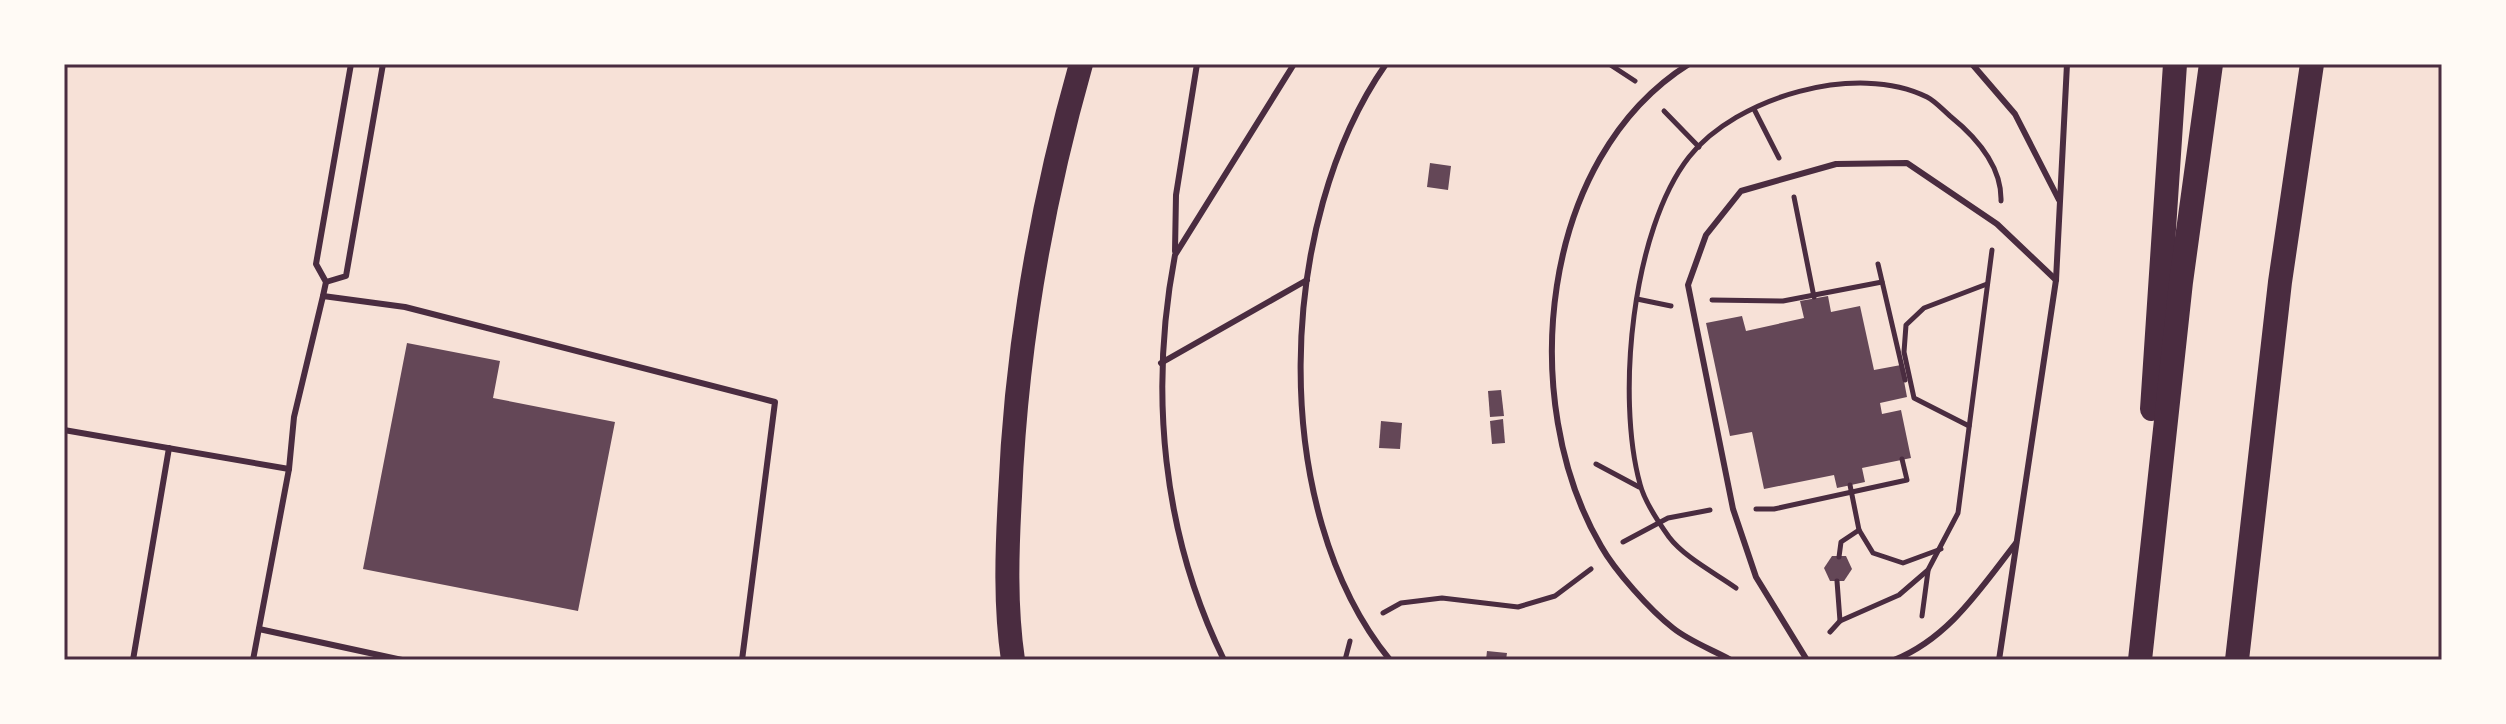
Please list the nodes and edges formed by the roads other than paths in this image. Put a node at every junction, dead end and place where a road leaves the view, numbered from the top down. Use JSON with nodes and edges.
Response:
{"nodes":[{"id":1,"x":351,"y":64,"type":"edge"},
{"id":2,"x":383,"y":64,"type":"edge"},
{"id":3,"x":1081,"y":64,"type":"edge"},
{"id":4,"x":1197,"y":64,"type":"edge"},
{"id":5,"x":1294,"y":64,"type":"edge"},
{"id":6,"x":1386,"y":64,"type":"edge"},
{"id":7,"x":1689,"y":64,"type":"edge"},
{"id":8,"x":1972,"y":64,"type":"edge"},
{"id":9,"x":2067,"y":64,"type":"edge"},
{"id":10,"x":2175,"y":64,"type":"edge"},
{"id":11,"x":2211,"y":64,"type":"edge"},
{"id":12,"x":2312,"y":64,"type":"edge"},
{"id":13,"x":2061,"y":203,"type":"junction"},
{"id":14,"x":1175,"y":255,"type":"junction"},
{"id":15,"x":1307,"y":280,"type":"junction"},
{"id":16,"x":2056,"y":280,"type":"junction"},
{"id":17,"x":326,"y":282,"type":"junction"},
{"id":18,"x":323,"y":296,"type":"junction"},
{"id":19,"x":1161,"y":363,"type":"junction"},
{"id":20,"x":64,"y":430,"type":"edge"},
{"id":21,"x":169,"y":448,"type":"junction"},
{"id":22,"x":289,"y":469,"type":"junction"},
{"id":23,"x":2018,"y":541,"type":"junction"},
{"id":24,"x":2143,"y":623,"type":"junction"},
{"id":25,"x":259,"y":629,"type":"junction"},
{"id":26,"x":391,"y":659,"type":"edge"},
{"id":27,"x":133,"y":660,"type":"edge"},
{"id":28,"x":253,"y":660,"type":"edge"},
{"id":29,"x":402,"y":660,"type":"edge"},
{"id":30,"x":742,"y":660,"type":"edge"},
{"id":31,"x":1013,"y":660,"type":"edge"},
{"id":32,"x":1224,"y":660,"type":"edge"},
{"id":33,"x":1390,"y":660,"type":"edge"},
{"id":34,"x":1731,"y":660,"type":"edge"},
{"id":35,"x":1807,"y":660,"type":"edge"},
{"id":36,"x":1894,"y":660,"type":"edge"},
{"id":37,"x":1999,"y":660,"type":"edge"},
{"id":38,"x":2140,"y":660,"type":"edge"},
{"id":39,"x":2237,"y":660,"type":"edge"}],
"edges":[{"from":1,"to":17,"type":"lane"},
{"from":2,"to":17,"type":"lane"},
{"from":3,"to":31,"type":"highway"},
{"from":4,"to":14,"type":"lane"},
{"from":5,"to":14,"type":"lane"},
{"from":6,"to":15,"type":"lane"},
{"from":7,"to":34,"type":"lane"},
{"from":8,"to":13,"type":"lane"},
{"from":9,"to":13,"type":"lane"},
{"from":10,"to":24,"type":"highway"},
{"from":11,"to":24,"type":"highway"},
{"from":12,"to":39,"type":"highway"},
{"from":13,"to":16,"type":"lane"},
{"from":14,"to":19,"type":"lane"},
{"from":15,"to":19,"type":"lane"},
{"from":15,"to":33,"type":"lane"},
{"from":16,"to":23,"type":"lane"},
{"from":16,"to":35,"type":"lane"},
{"from":17,"to":18,"type":"lane"},
{"from":18,"to":22,"type":"lane"},
{"from":18,"to":30,"type":"lane"},
{"from":19,"to":32,"type":"lane"},
{"from":20,"to":21,"type":"lane"},
{"from":21,"to":22,"type":"lane"},
{"from":21,"to":27,"type":"lane"},
{"from":22,"to":25,"type":"lane"},
{"from":23,"to":36,"type":"lane"},
{"from":23,"to":37,"type":"lane"},
{"from":24,"to":38,"type":"highway"},
{"from":25,"to":26,"type":"lane"},
{"from":25,"to":28,"type":"lane"},
{"from":26,"to":29,"type":"lane"}]}
